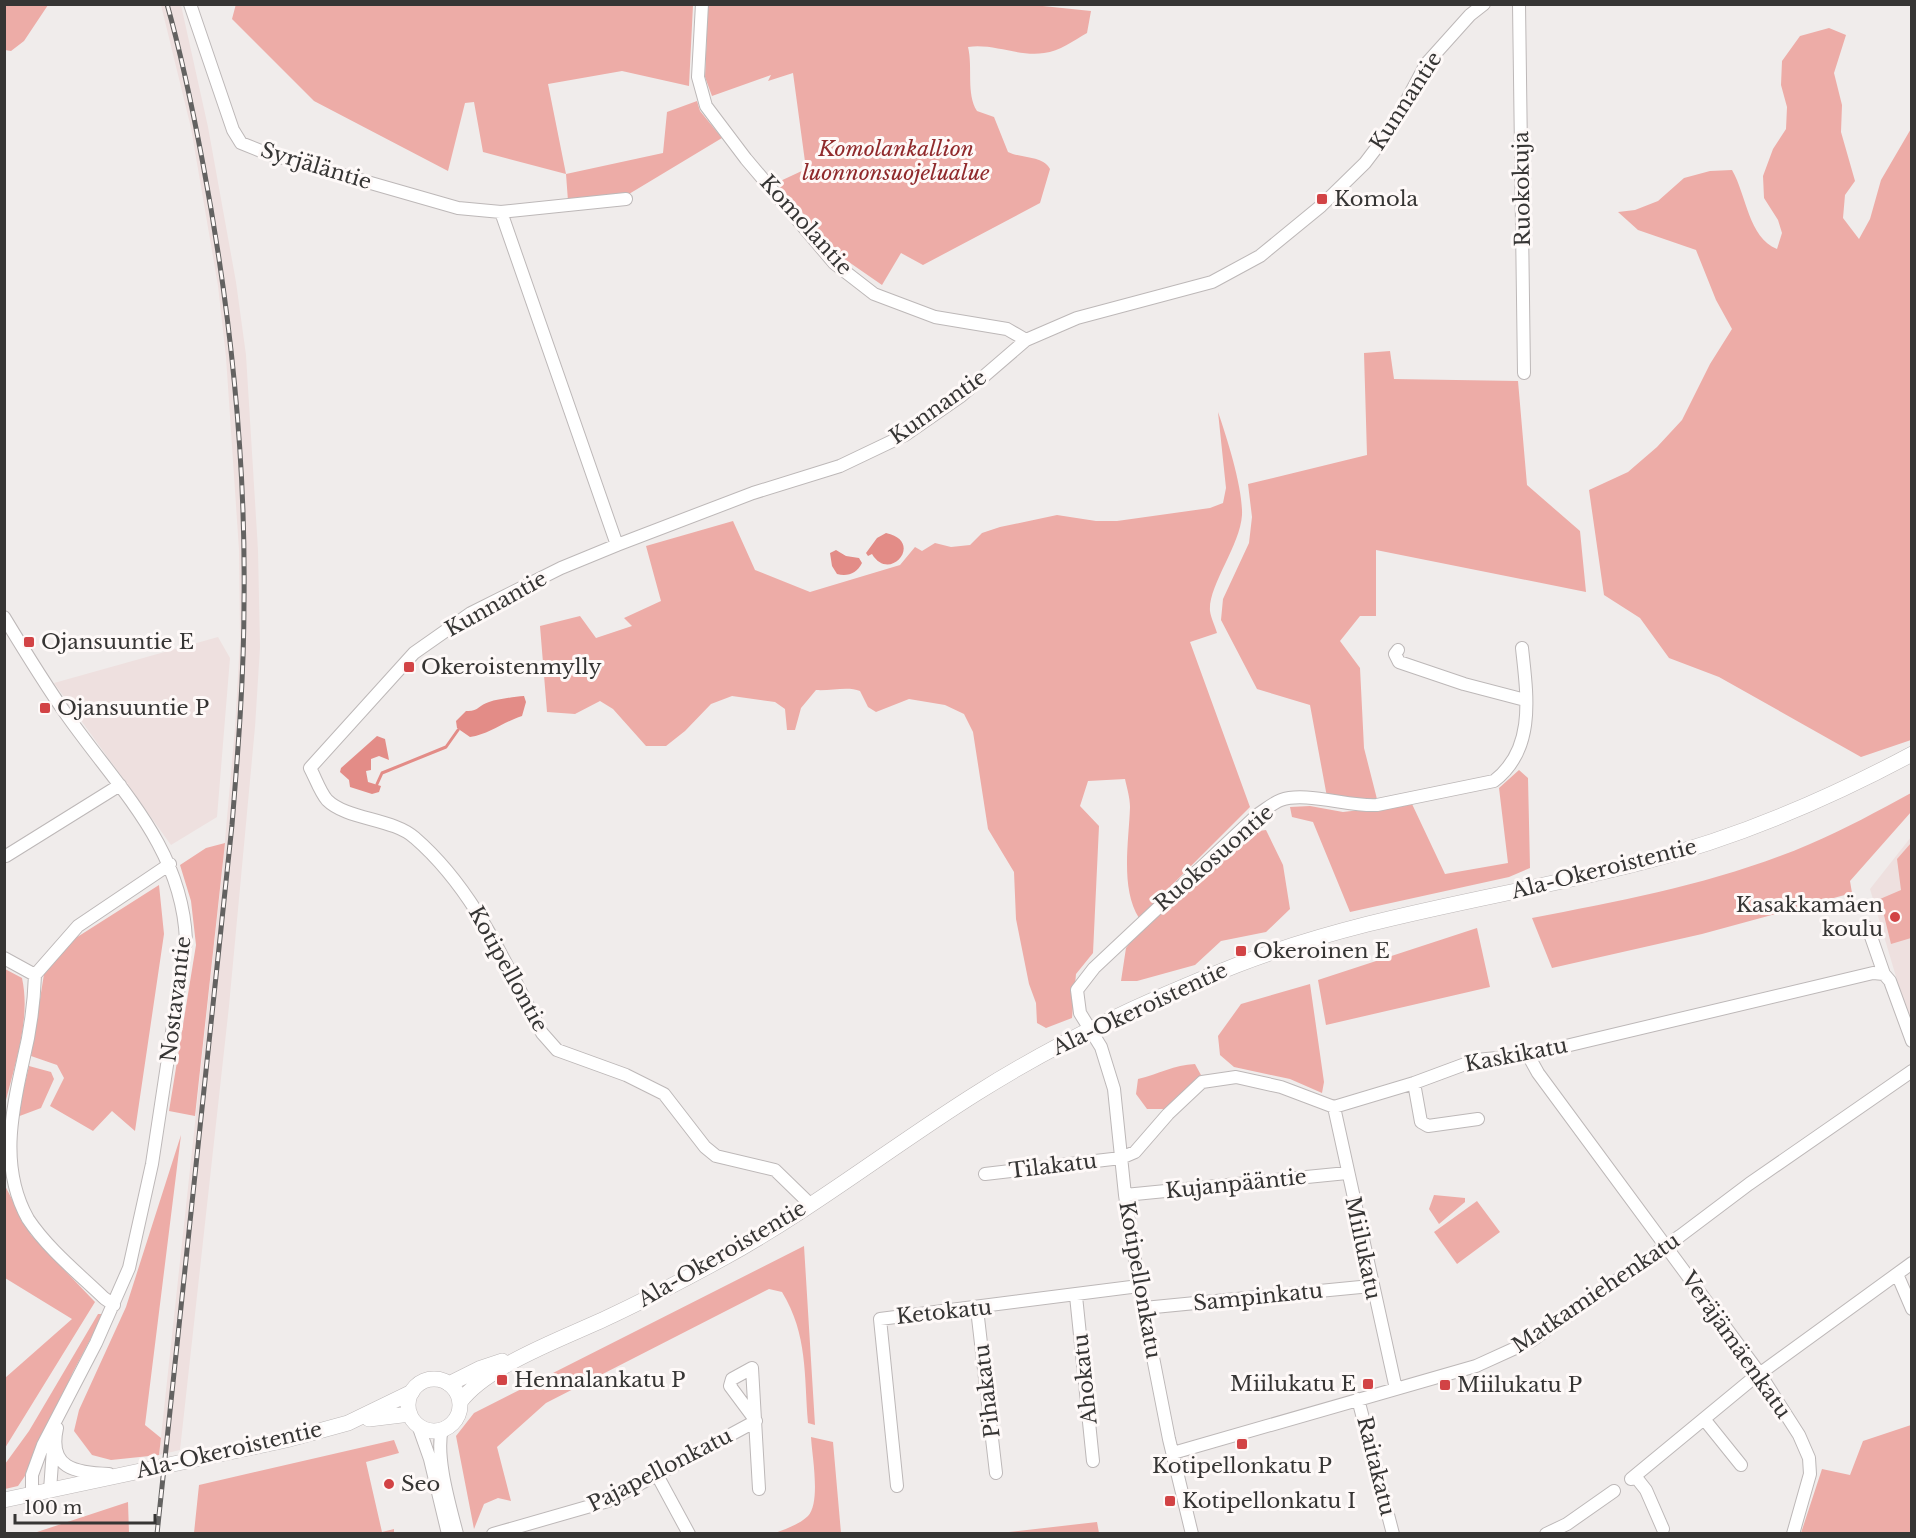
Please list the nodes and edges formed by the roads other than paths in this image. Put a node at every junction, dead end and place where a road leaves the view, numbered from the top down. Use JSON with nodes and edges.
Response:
{"nodes":[{"id":1,"x":189,"y":4,"type":"edge"},
{"id":2,"x":702,"y":4,"type":"edge"},
{"id":3,"x":1484,"y":4,"type":"edge"},
{"id":4,"x":1519,"y":4,"type":"edge"},
{"id":5,"x":626,"y":200,"type":"dead end"},
{"id":6,"x":501,"y":212,"type":"junction"},
{"id":7,"x":1026,"y":340,"type":"junction"},
{"id":8,"x":1524,"y":373,"type":"dead end"},
{"id":9,"x":617,"y":544,"type":"junction"},
{"id":10,"x":4,"y":617,"type":"edge"},
{"id":11,"x":1522,"y":648,"type":"dead end"},
{"id":12,"x":1398,"y":650,"type":"dead end"},
{"id":13,"x":1525,"y":700,"type":"junction"},
{"id":14,"x":1911,"y":754,"type":"edge"},
{"id":15,"x":310,"y":768,"type":"joint"},
{"id":16,"x":120,"y":784,"type":"junction"},
{"id":17,"x":6,"y":856,"type":"dead end"},
{"id":18,"x":170,"y":864,"type":"junction"},
{"id":19,"x":1868,"y":928,"type":"dead end"},
{"id":20,"x":4,"y":958,"type":"edge"},
{"id":21,"x":1878,"y":973,"type":"junction"},
{"id":22,"x":35,"y":975,"type":"junction"},
{"id":23,"x":1090,"y":1029,"type":"junction"},
{"id":24,"x":1911,"y":1041,"type":"edge"},
{"id":25,"x":1528,"y":1055,"type":"junction"},
{"id":26,"x":1911,"y":1071,"type":"edge"},
{"id":27,"x":1414,"y":1083,"type":"junction"},
{"id":28,"x":1334,"y":1107,"type":"junction"},
{"id":29,"x":1478,"y":1119,"type":"dead end"},
{"id":30,"x":1121,"y":1158,"type":"junction"},
{"id":31,"x":6,"y":1166,"type":"edge"},
{"id":32,"x":1347,"y":1173,"type":"junction"},
{"id":33,"x":986,"y":1174,"type":"dead end"},
{"id":34,"x":1125,"y":1195,"type":"junction"},
{"id":35,"x":810,"y":1204,"type":"junction"},
{"id":36,"x":1665,"y":1246,"type":"junction"},
{"id":37,"x":1911,"y":1263,"type":"edge"},
{"id":38,"x":1897,"y":1274,"type":"junction"},
{"id":39,"x":1139,"y":1286,"type":"junction"},
{"id":40,"x":1371,"y":1286,"type":"junction"},
{"id":41,"x":1076,"y":1296,"type":"junction"},
{"id":42,"x":114,"y":1305,"type":"junction"},
{"id":43,"x":1144,"y":1308,"type":"junction"},
{"id":44,"x":977,"y":1309,"type":"junction"},
{"id":45,"x":1911,"y":1309,"type":"edge"},
{"id":46,"x":525,"y":1356,"type":"junction"},
{"id":47,"x":1760,"y":1374,"type":"junction"},
{"id":48,"x":449,"y":1384,"type":"junction"},
{"id":49,"x":1396,"y":1389,"type":"junction"},
{"id":50,"x":412,"y":1392,"type":"junction"},
{"id":51,"x":1358,"y":1399,"type":"junction"},
{"id":52,"x":460,"y":1402,"type":"junction"},
{"id":53,"x":60,"y":1415,"type":"junction"},
{"id":54,"x":1704,"y":1419,"type":"junction"},
{"id":55,"x":414,"y":1420,"type":"junction"},
{"id":56,"x":348,"y":1423,"type":"junction"},
{"id":57,"x":442,"y":1429,"type":"junction"},
{"id":58,"x":53,"y":1445,"type":"junction"},
{"id":59,"x":1173,"y":1453,"type":"junction"},
{"id":60,"x":1093,"y":1461,"type":"dead end"},
{"id":61,"x":1741,"y":1465,"type":"dead end"},
{"id":62,"x":996,"y":1473,"type":"dead end"},
{"id":63,"x":126,"y":1474,"type":"junction"},
{"id":64,"x":657,"y":1475,"type":"junction"},
{"id":65,"x":897,"y":1486,"type":"dead end"},
{"id":66,"x":759,"y":1489,"type":"dead end"},
{"id":67,"x":50,"y":1490,"type":"junction"},
{"id":68,"x":1614,"y":1491,"type":"dead end"},
{"id":69,"x":32,"y":1494,"type":"junction"},
{"id":70,"x":4,"y":1500,"type":"edge"},
{"id":71,"x":1569,"y":1528,"type":"edge"},
{"id":72,"x":1663,"y":1530,"type":"dead end"},
{"id":73,"x":448,"y":1533,"type":"edge"},
{"id":74,"x":458,"y":1533,"type":"edge"},
{"id":75,"x":493,"y":1533,"type":"edge"},
{"id":76,"x":689,"y":1533,"type":"edge"},
{"id":77,"x":1192,"y":1533,"type":"edge"},
{"id":78,"x":1393,"y":1533,"type":"edge"},
{"id":79,"x":1546,"y":1533,"type":"edge"},
{"id":80,"x":1793,"y":1533,"type":"edge"}],
"edges":[{"from":1,"to":6,"type":"street","name":"Syrjäläntie"},
{"from":2,"to":7,"type":"street","name":"Komolantie"},
{"from":3,"to":7,"type":"street","name":"Kunnantie"},
{"from":4,"to":8,"type":"street","name":"Ruokokuja"},
{"from":5,"to":6,"type":"street","name":"Syrjäläntie"},
{"from":6,"to":9,"type":"street"},
{"from":7,"to":9,"type":"street","name":"Kunnantie"},
{"from":9,"to":15,"type":"street","name":"Kunnantie"},
{"from":10,"to":16,"type":"street","name":"Nostavantie"},
{"from":11,"to":13,"type":"street","name":"Ruokosuontie"},
{"from":12,"to":13,"type":"street"},
{"from":13,"to":23,"type":"street","name":"Ruokosuontie"},
{"from":14,"to":23,"type":"main road","name":"Ala-Okeroistentie"},
{"from":15,"to":35,"type":"street","name":"Kotipellontie"},
{"from":16,"to":17,"type":"street"},
{"from":16,"to":18,"type":"street","name":"Nostavantie"},
{"from":18,"to":22,"type":"street"},
{"from":18,"to":42,"type":"street","name":"Nostavantie"},
{"from":19,"to":21,"type":"street"},
{"from":20,"to":22,"type":"street"},
{"from":21,"to":24,"type":"street"},
{"from":21,"to":25,"type":"street","name":"Kaskikatu"},
{"from":22,"to":31,"type":"street"},
{"from":23,"to":30,"type":"street","name":"Kotipellonkatu"},
{"from":23,"to":35,"type":"main road","name":"Ala-Okeroistentie"},
{"from":25,"to":27,"type":"street","name":"Kaskikatu"},
{"from":25,"to":36,"type":"street","name":"Veräjämäenkatu"},
{"from":26,"to":36,"type":"street","name":"Matkamiehenkatu"},
{"from":27,"to":28,"type":"street","name":"Kaskikatu"},
{"from":27,"to":29,"type":"street"},
{"from":28,"to":30,"type":"street"},
{"from":28,"to":32,"type":"street","name":"Miilukatu"},
{"from":30,"to":33,"type":"street","name":"Tilakatu"},
{"from":30,"to":34,"type":"street","name":"Kotipellonkatu"},
{"from":31,"to":42,"type":"street"},
{"from":32,"to":34,"type":"street","name":"Kujanpääntie"},
{"from":32,"to":40,"type":"street","name":"Miilukatu"},
{"from":34,"to":39,"type":"street","name":"Kotipellonkatu"},
{"from":35,"to":46,"type":"main road","name":"Ala-Okeroistentie"},
{"from":36,"to":47,"type":"street","name":"Veräjämäenkatu"},
{"from":36,"to":49,"type":"street","name":"Matkamiehenkatu"},
{"from":37,"to":38,"type":"street"},
{"from":38,"to":45,"type":"street"},
{"from":38,"to":47,"type":"street"},
{"from":39,"to":41,"type":"street","name":"Ketokatu"},
{"from":39,"to":43,"type":"street","name":"Kotipellonkatu"},
{"from":40,"to":43,"type":"street","name":"Sampinkatu"},
{"from":40,"to":49,"type":"street","name":"Miilukatu"},
{"from":41,"to":44,"type":"street","name":"Ketokatu"},
{"from":41,"to":60,"type":"street","name":"Ahokatu"},
{"from":42,"to":53,"type":"street","name":"Nostavantie"},
{"from":43,"to":59,"type":"street","name":"Kotipellonkatu"},
{"from":44,"to":62,"type":"street","name":"Pihakatu"},
{"from":44,"to":65,"type":"street","name":"Ketokatu"},
{"from":46,"to":48,"type":"main road","name":"Ala-Okeroistentie"},
{"from":46,"to":52,"type":"main road","name":"Ala-Okeroistentie"},
{"from":47,"to":54,"type":"street"},
{"from":47,"to":80,"type":"street","name":"Veräjämäenkatu"},
{"from":48,"to":50,"type":"main road"},
{"from":48,"to":52,"type":"main road"},
{"from":49,"to":51,"type":"street","name":"Matkamiehenkatu"},
{"from":50,"to":55,"type":"main road"},
{"from":50,"to":56,"type":"main road","name":"Ala-Okeroistentie"},
{"from":51,"to":59,"type":"street","name":"Matkamiehenkatu"},
{"from":51,"to":78,"type":"street","name":"Raitakatu"},
{"from":52,"to":57,"type":"main road"},
{"from":53,"to":58,"type":"street","name":"Nostavantie"},
{"from":53,"to":69,"type":"street","name":"Nostavantie"},
{"from":54,"to":61,"type":"street"},
{"from":54,"to":72,"type":"street"},
{"from":55,"to":56,"type":"main road","name":"Ala-Okeroistentie"},
{"from":55,"to":57,"type":"main road"},
{"from":55,"to":73,"type":"street"},
{"from":56,"to":63,"type":"main road","name":"Ala-Okeroistentie"},
{"from":57,"to":74,"type":"street"},
{"from":58,"to":63,"type":"street"},
{"from":58,"to":67,"type":"street","name":"Nostavantie"},
{"from":59,"to":77,"type":"street","name":"Kotipellonkatu"},
{"from":63,"to":67,"type":"main road","name":"Ala-Okeroistentie"},
{"from":64,"to":66,"type":"street","name":"Pajapellonkatu"},
{"from":64,"to":75,"type":"street","name":"Pajapellonkatu"},
{"from":64,"to":76,"type":"street"},
{"from":67,"to":69,"type":"main road","name":"Ala-Okeroistentie"},
{"from":68,"to":71,"type":"street"},
{"from":69,"to":70,"type":"main road","name":"Ala-Okeroistentie"},
{"from":71,"to":79,"type":"street"}]}
